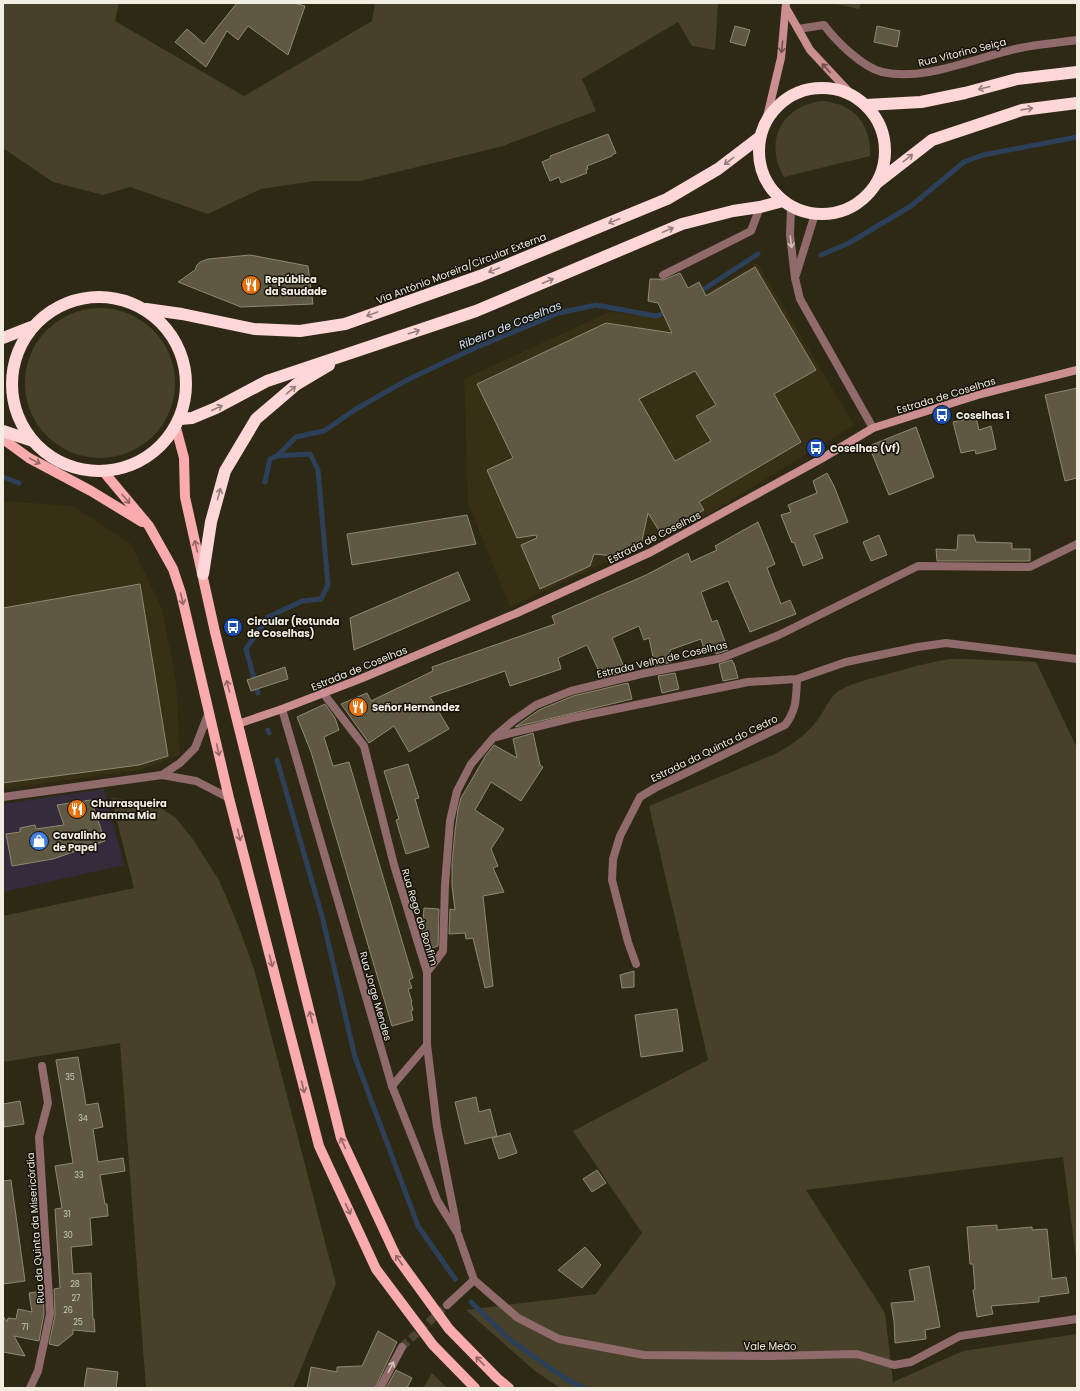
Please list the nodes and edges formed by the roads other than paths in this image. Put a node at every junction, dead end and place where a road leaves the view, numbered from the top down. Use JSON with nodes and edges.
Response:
{"nodes":[{"id":1,"x":786,"y":6,"type":"edge"},
{"id":2,"x":798,"y":29,"type":"junction"},
{"id":3,"x":1077,"y":40,"type":"edge"},
{"id":4,"x":1077,"y":72,"type":"edge"},
{"id":5,"x":853,"y":96,"type":"junction"},
{"id":6,"x":1077,"y":103,"type":"edge"},
{"id":7,"x":866,"y":105,"type":"junction"},
{"id":8,"x":766,"y":121,"type":"junction"},
{"id":9,"x":760,"y":137,"type":"junction"},
{"id":10,"x":878,"y":182,"type":"junction"},
{"id":11,"x":787,"y":204,"type":"junction"},
{"id":12,"x":760,"y":207,"type":"junction"},
{"id":13,"x":815,"y":214,"type":"junction"},
{"id":14,"x":663,"y":275,"type":"dead end"},
{"id":15,"x":795,"y":278,"type":"junction"},
{"id":16,"x":146,"y":309,"type":"junction"},
{"id":17,"x":31,"y":328,"type":"junction"},
{"id":18,"x":3,"y":338,"type":"edge"},
{"id":19,"x":350,"y":353,"type":"junction"},
{"id":20,"x":1077,"y":370,"type":"edge"},
{"id":21,"x":178,"y":423,"type":"junction"},
{"id":22,"x":874,"y":428,"type":"junction"},
{"id":23,"x":3,"y":431,"type":"edge"},
{"id":24,"x":3,"y":439,"type":"edge"},
{"id":25,"x":33,"y":441,"type":"junction"},
{"id":26,"x":103,"y":472,"type":"junction"},
{"id":27,"x":149,"y":526,"type":"junction"},
{"id":28,"x":1077,"y":544,"type":"edge"},
{"id":29,"x":203,"y":574,"type":"junction"},
{"id":30,"x":1077,"y":659,"type":"edge"},
{"id":31,"x":797,"y":679,"type":"junction"},
{"id":32,"x":323,"y":693,"type":"junction"},
{"id":33,"x":282,"y":709,"type":"junction"},
{"id":34,"x":209,"y":712,"type":"junction"},
{"id":35,"x":238,"y":724,"type":"junction"},
{"id":36,"x":494,"y":737,"type":"junction"},
{"id":37,"x":162,"y":775,"type":"junction"},
{"id":38,"x":3,"y":797,"type":"edge"},
{"id":39,"x":229,"y":798,"type":"junction"},
{"id":40,"x":636,"y":964,"type":"dead end"},
{"id":41,"x":427,"y":972,"type":"junction"},
{"id":42,"x":427,"y":1045,"type":"junction"},
{"id":43,"x":42,"y":1066,"type":"dead end"},
{"id":44,"x":392,"y":1086,"type":"junction"},
{"id":45,"x":458,"y":1234,"type":"junction"},
{"id":46,"x":474,"y":1280,"type":"junction"},
{"id":47,"x":447,"y":1305,"type":"tunnel mouth"},
{"id":48,"x":1077,"y":1319,"type":"edge"},
{"id":49,"x":402,"y":1347,"type":"tunnel mouth"},
{"id":50,"x":30,"y":1388,"type":"edge"},
{"id":51,"x":380,"y":1388,"type":"edge"},
{"id":52,"x":475,"y":1388,"type":"edge"},
{"id":53,"x":509,"y":1388,"type":"edge"}],
"edges":[{"from":1,"to":2,"type":"street"},
{"from":1,"to":8,"type":"street","one_way":true},
{"from":2,"to":3,"type":"street","name":"Rua Vitorino Seiça"},
{"from":5,"to":2,"type":"street","one_way":true},
{"from":4,"to":7,"type":"highway","one_way":true},
{"from":5,"to":7,"type":"highway"},
{"from":5,"to":8,"type":"highway"},
{"from":10,"to":6,"type":"highway","one_way":true},
{"from":7,"to":10,"type":"highway"},
{"from":8,"to":9,"type":"highway"},
{"from":9,"to":11,"type":"highway"},
{"from":9,"to":16,"type":"highway","name":"Via António Moreira/Circular Externa","one_way":true},
{"from":10,"to":13,"type":"highway"},
{"from":11,"to":12,"type":"highway"},
{"from":11,"to":13,"type":"highway"},
{"from":11,"to":15,"type":"street","one_way":true},
{"from":12,"to":14,"type":"street"},
{"from":19,"to":12,"type":"highway","one_way":true},
{"from":13,"to":15,"type":"street"},
{"from":15,"to":22,"type":"street"},
{"from":16,"to":17,"type":"highway"},
{"from":16,"to":21,"type":"highway"},
{"from":17,"to":18,"type":"highway"},
{"from":17,"to":25,"type":"highway"},
{"from":21,"to":19,"type":"highway","one_way":true},
{"from":29,"to":19,"type":"highway","one_way":true},
{"from":20,"to":22,"type":"street","name":"Estrada de Coselhas"},
{"from":21,"to":26,"type":"highway"},
{"from":29,"to":21,"type":"main road","one_way":true},
{"from":22,"to":32,"type":"street","name":"Estrada de Coselhas"},
{"from":23,"to":25,"type":"highway"},
{"from":24,"to":27,"type":"main road","one_way":true},
{"from":25,"to":26,"type":"highway"},
{"from":26,"to":27,"type":"main road","one_way":true},
{"from":27,"to":34,"type":"main road","one_way":true},
{"from":28,"to":36,"type":"street","name":"Estrada Velha de Coselhas"},
{"from":35,"to":29,"type":"main road","one_way":true},
{"from":30,"to":31,"type":"street"},
{"from":31,"to":36,"type":"street"},
{"from":31,"to":40,"type":"street","name":"Estrada da Quinta do Cedro"},
{"from":32,"to":33,"type":"street","name":"Estrada de Coselhas"},
{"from":32,"to":41,"type":"street","name":"Rua Rego do Bonfim"},
{"from":33,"to":35,"type":"street","name":"Estrada de Coselhas"},
{"from":33,"to":44,"type":"street","name":"Rua Jorge Mendes"},
{"from":34,"to":37,"type":"street"},
{"from":34,"to":39,"type":"main road","one_way":true},
{"from":53,"to":35,"type":"main road","one_way":true},
{"from":36,"to":41,"type":"street","name":"Estrada Velha de Coselhas"},
{"from":37,"to":38,"type":"street"},
{"from":37,"to":39,"type":"street"},
{"from":39,"to":52,"type":"main road","one_way":true},
{"from":41,"to":42,"type":"street","name":"Rua Rego do Bonfim"},
{"from":42,"to":44,"type":"street"},
{"from":42,"to":45,"type":"street","name":"Rua Rego do Bonfim"},
{"from":43,"to":50,"type":"street","name":"Rua da Quinta da Misericórdia"},
{"from":44,"to":45,"type":"street","name":"Rua Jorge Mendes"},
{"from":45,"to":46,"type":"street","name":"Rua Jorge Mendes"},
{"from":46,"to":47,"type":"street"},
{"from":46,"to":48,"type":"street","name":"Vale Meão"},
{"from":51,"to":49,"type":"street","one_way":true}]}
